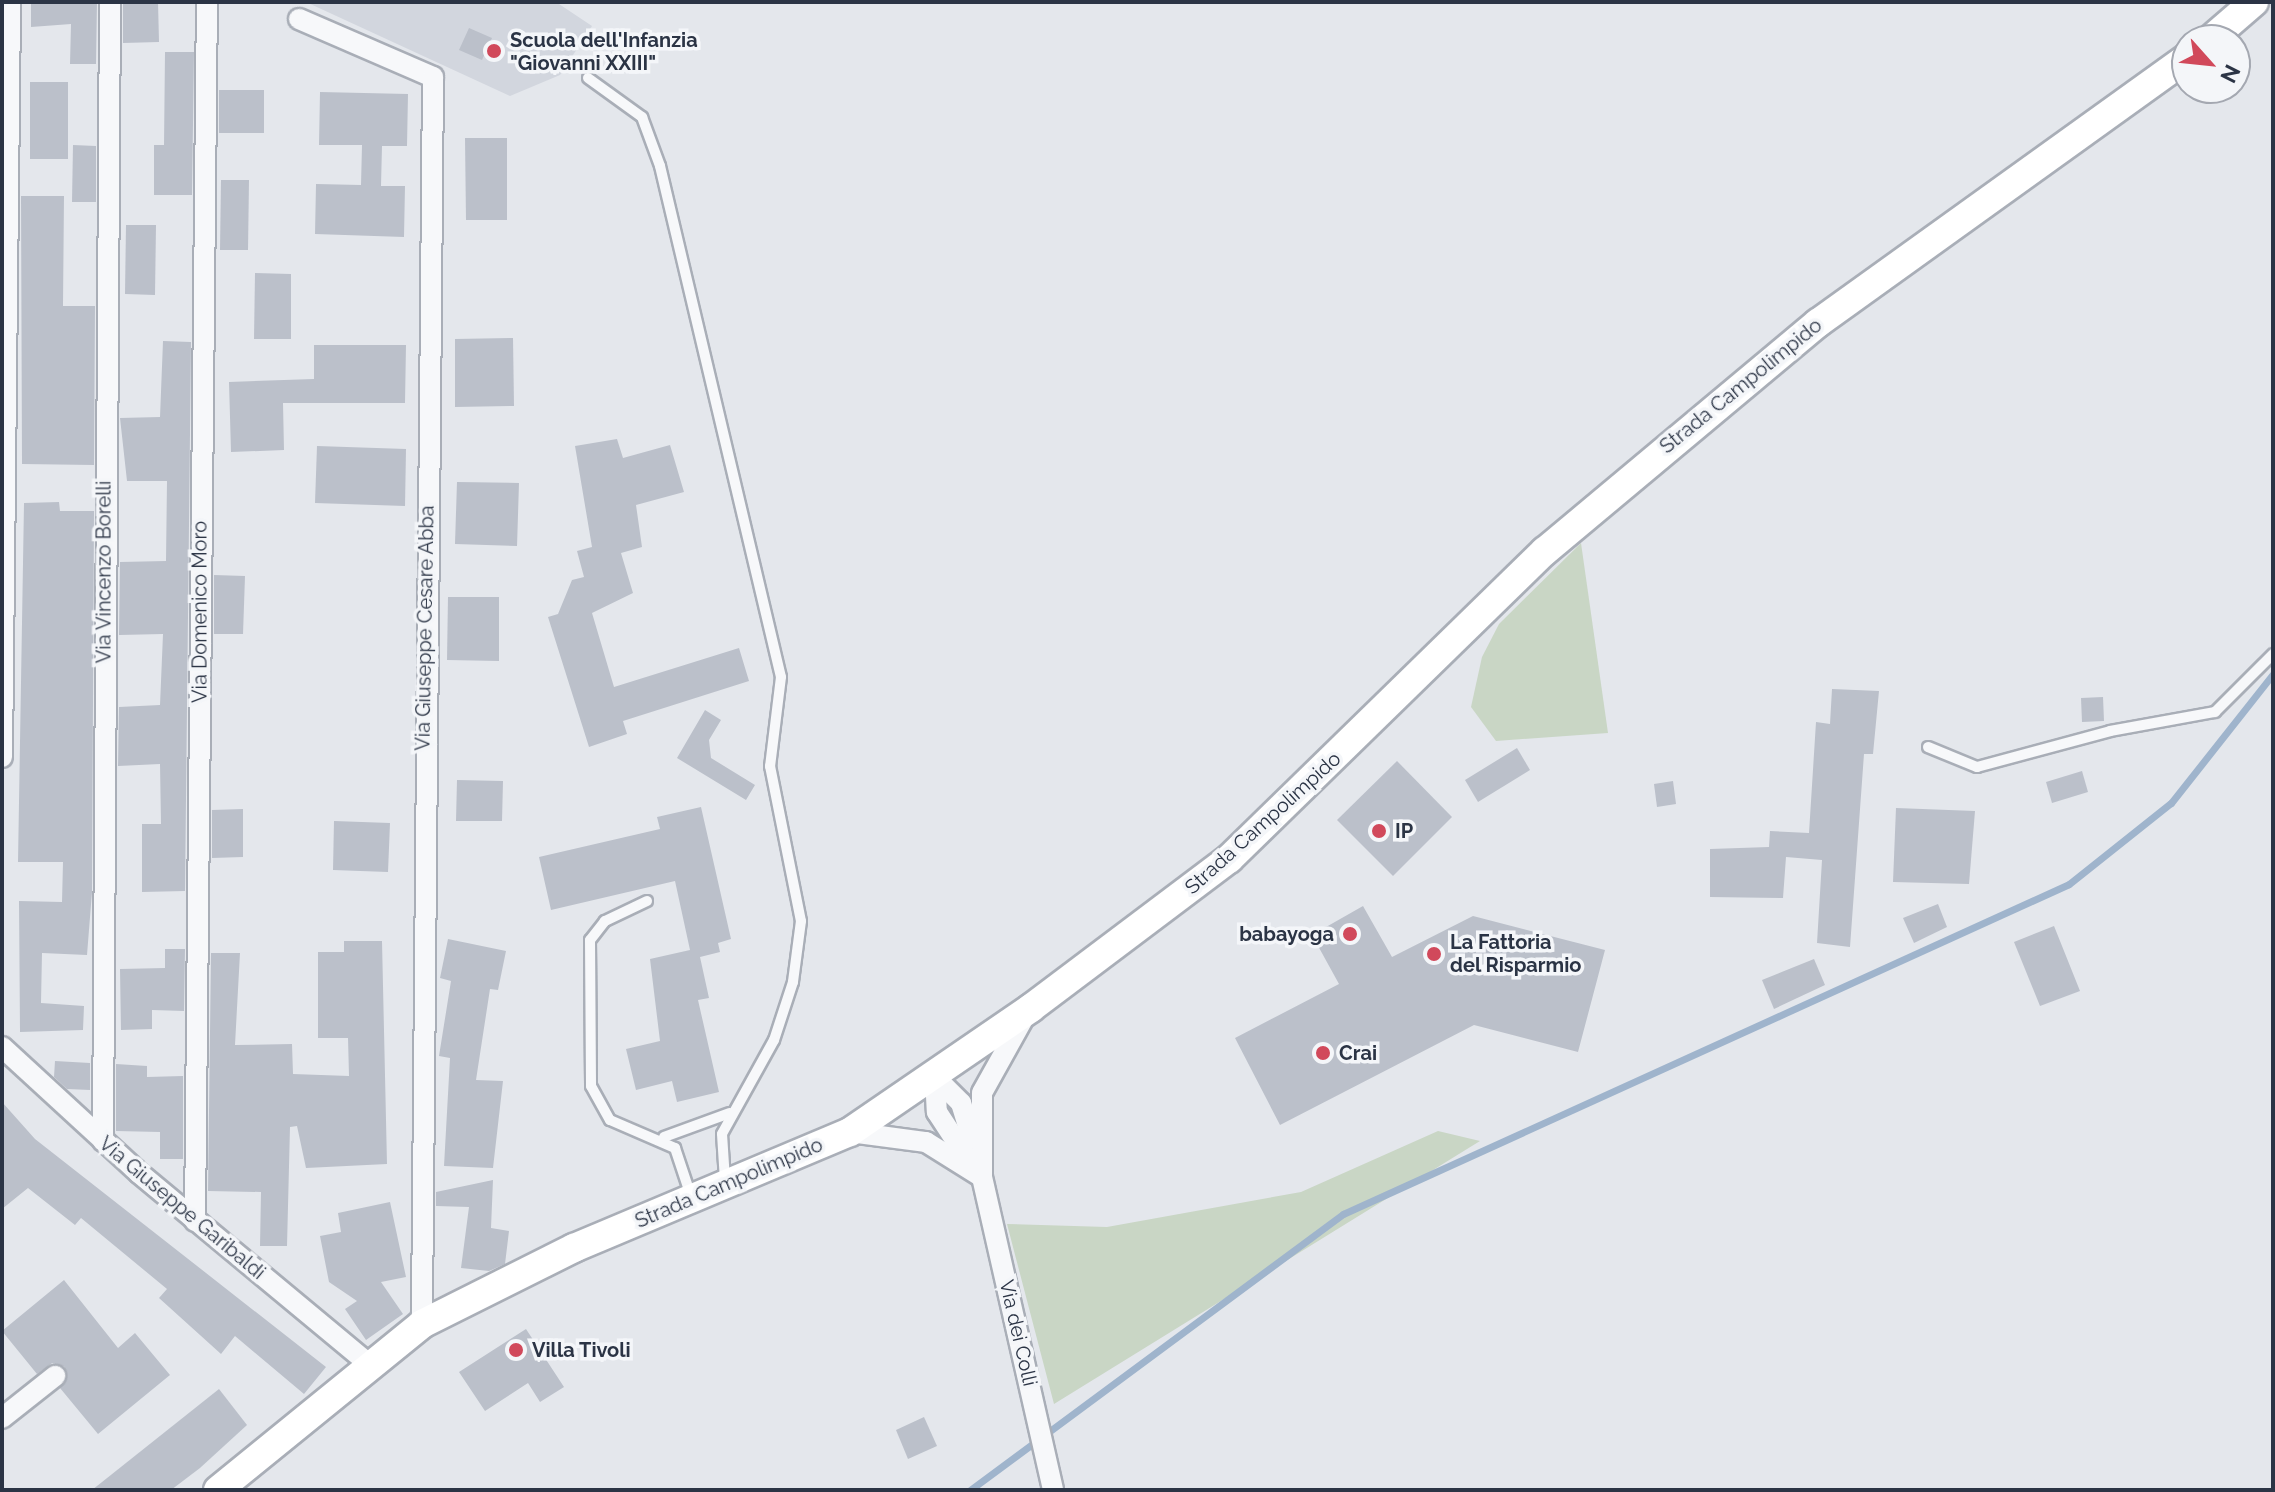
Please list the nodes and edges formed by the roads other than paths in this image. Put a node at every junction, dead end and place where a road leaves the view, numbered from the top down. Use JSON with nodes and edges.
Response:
{"nodes":[{"id":1,"x":10,"y":2,"type":"edge"},
{"id":2,"x":110,"y":2,"type":"edge"},
{"id":3,"x":207,"y":2,"type":"edge"},
{"id":4,"x":2254,"y":2,"type":"edge"},
{"id":5,"x":299,"y":19,"type":"dead end"},
{"id":6,"x":2229,"y":24,"type":"edge"},
{"id":7,"x":2171,"y":70,"type":"edge"},
{"id":8,"x":588,"y":78,"type":"dead end"},
{"id":9,"x":2273,"y":654,"type":"edge"},
{"id":10,"x":1928,"y":747,"type":"dead end"},
{"id":11,"x":2,"y":757,"type":"edge"},
{"id":12,"x":647,"y":901,"type":"dead end"},
{"id":13,"x":1031,"y":1008,"type":"junction"},
{"id":14,"x":2,"y":1047,"type":"edge"},
{"id":15,"x":935,"y":1077,"type":"junction"},
{"id":16,"x":730,"y":1113,"type":"junction"},
{"id":17,"x":850,"y":1132,"type":"junction"},
{"id":18,"x":664,"y":1137,"type":"junction"},
{"id":19,"x":103,"y":1141,"type":"junction"},
{"id":20,"x":982,"y":1177,"type":"junction"},
{"id":21,"x":726,"y":1183,"type":"junction"},
{"id":22,"x":692,"y":1198,"type":"junction"},
{"id":23,"x":195,"y":1221,"type":"junction"},
{"id":24,"x":422,"y":1324,"type":"junction"},
{"id":25,"x":367,"y":1362,"type":"junction"},
{"id":26,"x":55,"y":1376,"type":"dead end"},
{"id":27,"x":2,"y":1418,"type":"edge"},
{"id":28,"x":218,"y":1490,"type":"edge"},
{"id":29,"x":1053,"y":1490,"type":"edge"}],
"edges":[{"from":1,"to":11,"type":"street"},
{"from":2,"to":19,"type":"street","name":"Via Vincenzo Borelli"},
{"from":3,"to":23,"type":"street","name":"Via Domenico Moro"},
{"from":4,"to":6,"type":"street"},
{"from":5,"to":24,"type":"street","name":"Via Giuseppe Cesare Abba"},
{"from":7,"to":13,"type":"street","name":"Strada Campolimpido"},
{"from":8,"to":16,"type":"lane"},
{"from":9,"to":10,"type":"lane"},
{"from":12,"to":18,"type":"lane"},
{"from":13,"to":15,"type":"street","name":"Strada Campolimpido"},
{"from":13,"to":20,"type":"street","name":"Via dei Colli"},
{"from":14,"to":19,"type":"street","name":"Via Giuseppe Garibaldi"},
{"from":15,"to":17,"type":"street","name":"Strada Campolimpido"},
{"from":15,"to":20,"type":"street","name":"Via dei Colli"},
{"from":16,"to":18,"type":"lane"},
{"from":16,"to":21,"type":"lane"},
{"from":17,"to":20,"type":"street"},
{"from":17,"to":21,"type":"street","name":"Strada Campolimpido"},
{"from":18,"to":22,"type":"lane"},
{"from":19,"to":23,"type":"street","name":"Via Giuseppe Garibaldi"},
{"from":20,"to":29,"type":"street","name":"Via dei Colli"},
{"from":21,"to":22,"type":"street","name":"Strada Campolimpido"},
{"from":22,"to":24,"type":"street","name":"Strada Campolimpido"},
{"from":23,"to":25,"type":"street","name":"Via Giuseppe Garibaldi"},
{"from":24,"to":25,"type":"street","name":"Strada Campolimpido"},
{"from":25,"to":28,"type":"street","name":"Strada Campolimpido"},
{"from":26,"to":27,"type":"street"}]}
